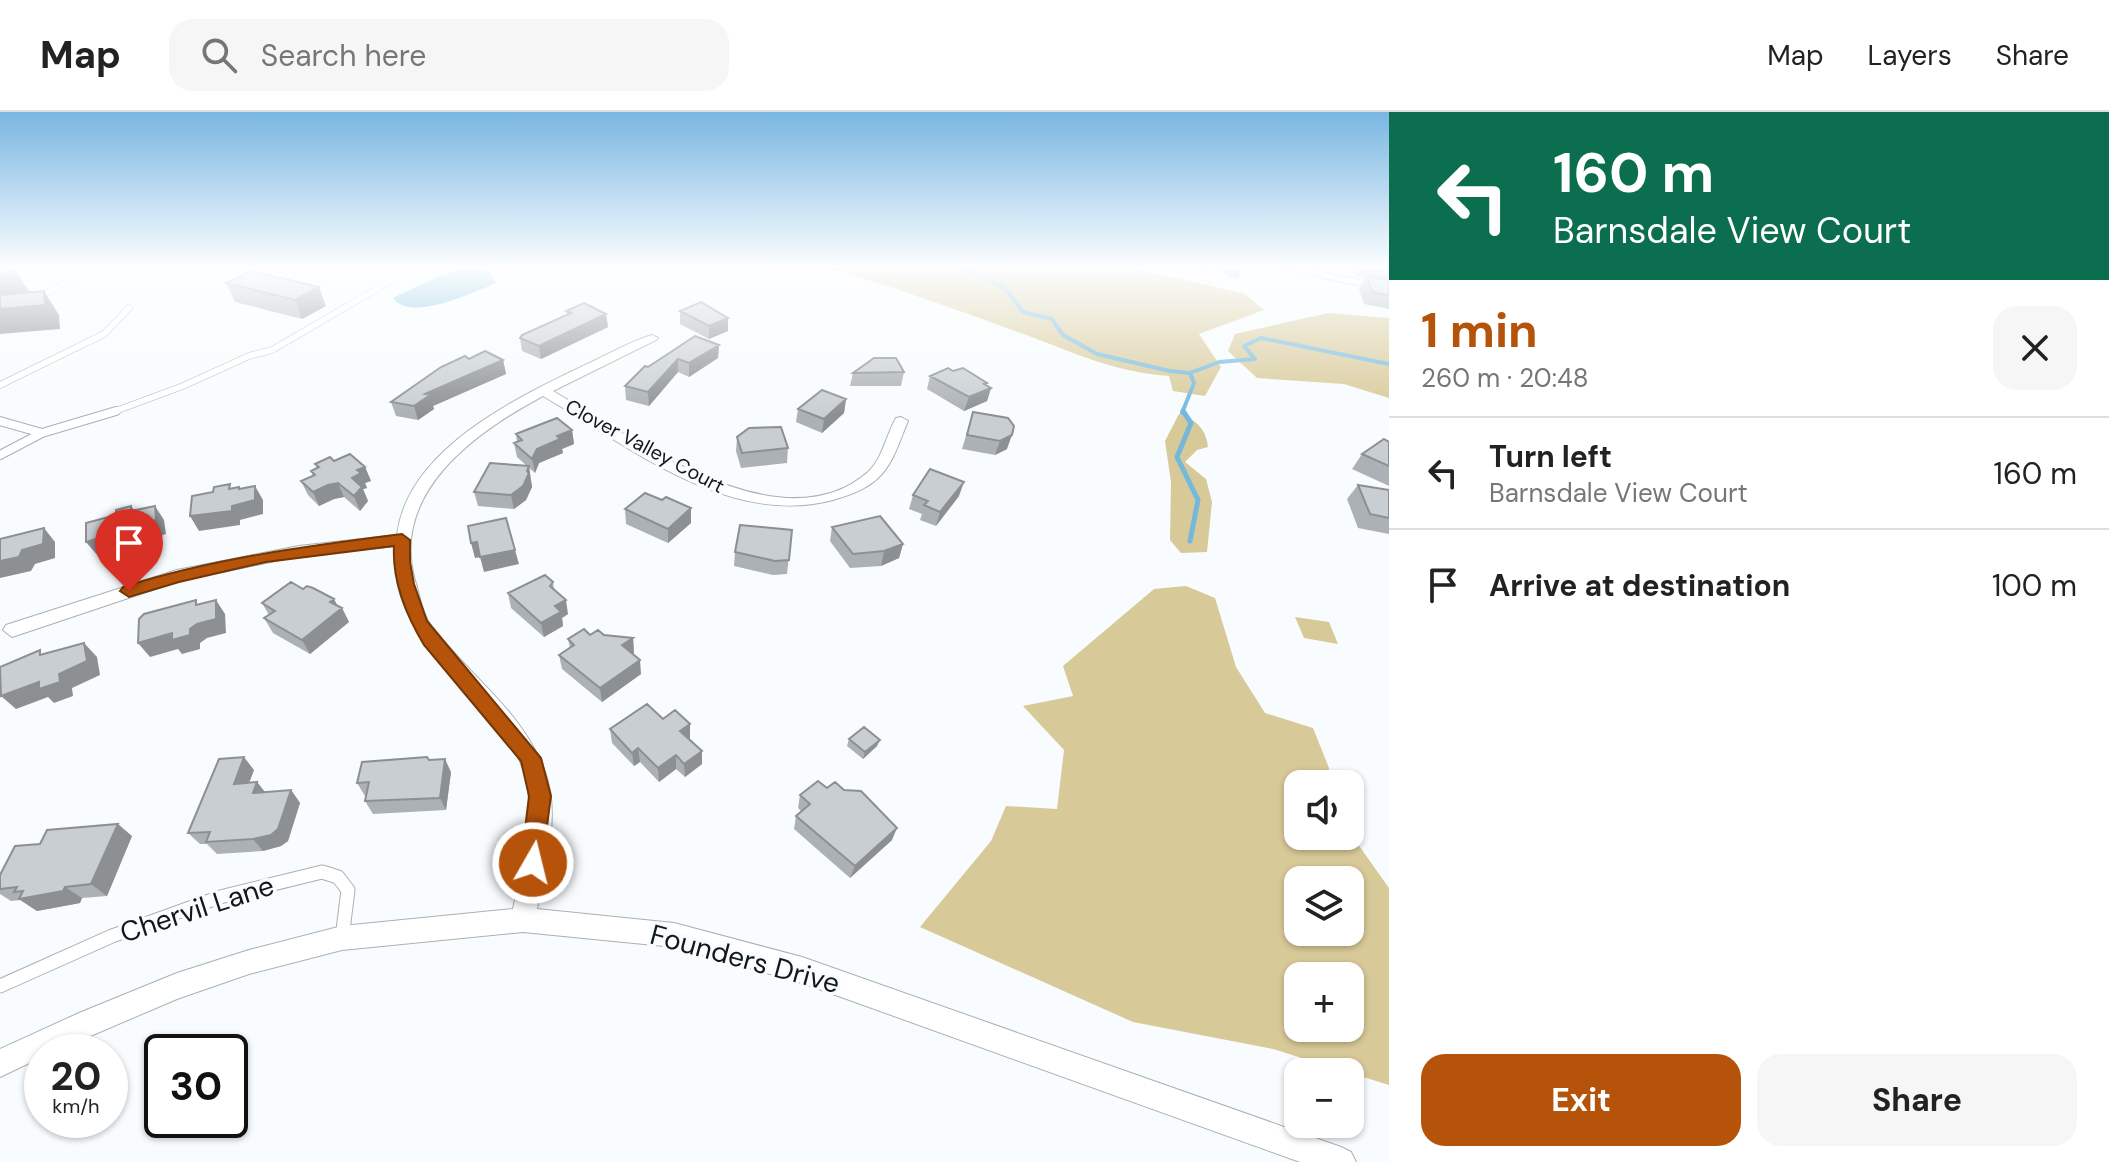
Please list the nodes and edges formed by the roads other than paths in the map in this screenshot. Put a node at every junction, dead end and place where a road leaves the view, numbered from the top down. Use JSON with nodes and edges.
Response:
{"nodes":[{"id":1,"x":120,"y":317,"type":"edge"},
{"id":2,"x":329,"y":317,"type":"edge"},
{"id":3,"x":652,"y":338,"type":"dead end"},
{"id":4,"x":0,"y":385,"type":"edge"},
{"id":5,"x":544,"y":391,"type":"junction"},
{"id":6,"x":0,"y":421,"type":"edge"},
{"id":7,"x":901,"y":421,"type":"dead end"},
{"id":8,"x":42,"y":433,"type":"junction"},
{"id":9,"x":0,"y":455,"type":"edge"},
{"id":10,"x":402,"y":540,"type":"junction"},
{"id":11,"x":12,"y":630,"type":"dead end"},
{"id":12,"x":523,"y":920,"type":"junction"},
{"id":13,"x":342,"y":938,"type":"junction"},
{"id":14,"x":0,"y":986,"type":"edge"},
{"id":15,"x":0,"y":1063,"type":"edge"},
{"id":16,"x":1341,"y":1162,"type":"edge"}],
"edges":[{"from":1,"to":4,"type":"lane"},
{"from":2,"to":8,"type":"lane"},
{"from":3,"to":5,"type":"street"},
{"from":5,"to":7,"type":"street","name":"Clover Valley Court"},
{"from":5,"to":10,"type":"street"},
{"from":6,"to":8,"type":"lane"},
{"from":8,"to":9,"type":"lane"},
{"from":10,"to":11,"type":"street"},
{"from":10,"to":12,"type":"street"},
{"from":12,"to":13,"type":"street","name":"Founders Drive"},
{"from":12,"to":16,"type":"street","name":"Founders Drive"},
{"from":13,"to":14,"type":"lane","name":"Chervil Lane"},
{"from":13,"to":15,"type":"street","name":"Founders Drive"}]}
